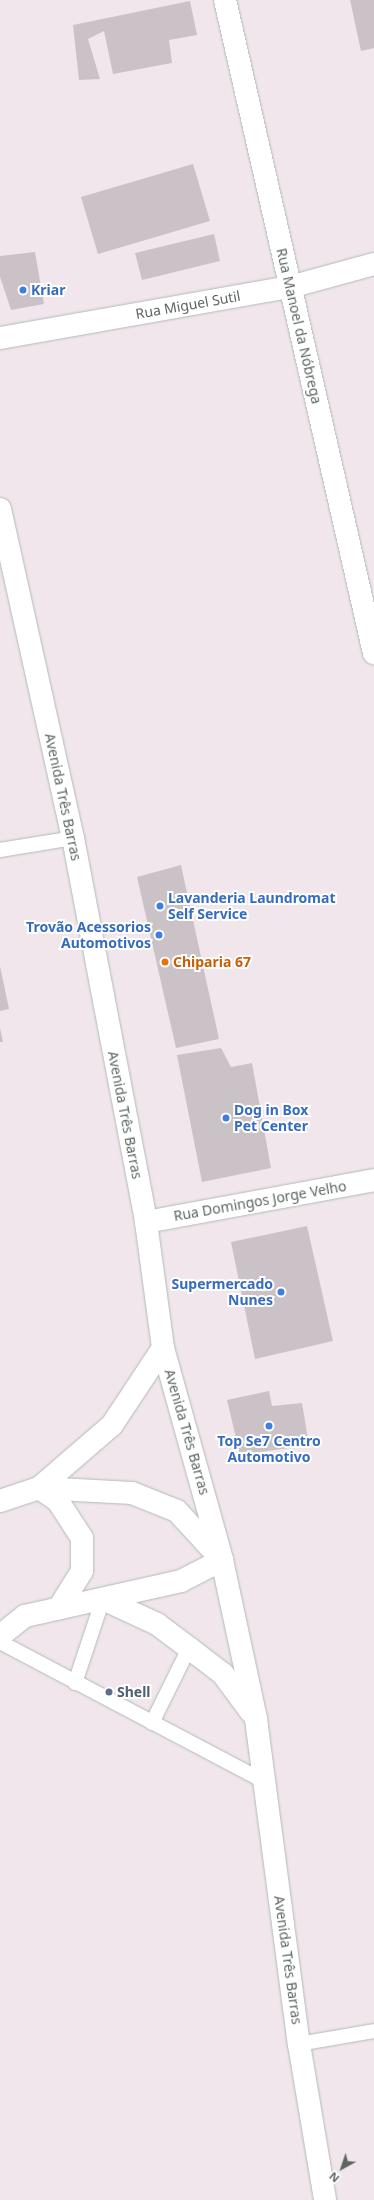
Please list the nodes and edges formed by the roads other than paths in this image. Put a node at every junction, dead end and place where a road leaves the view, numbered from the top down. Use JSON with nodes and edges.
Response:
{"nodes":[{"id":1,"x":225,"y":0,"type":"edge"},
{"id":2,"x":374,"y":264,"type":"edge"},
{"id":3,"x":290,"y":287,"type":"junction"},
{"id":4,"x":0,"y":338,"type":"edge"},
{"id":5,"x":0,"y":509,"type":"edge"},
{"id":6,"x":374,"y":653,"type":"edge"},
{"id":7,"x":73,"y":838,"type":"junction"},
{"id":8,"x":0,"y":850,"type":"edge"},
{"id":9,"x":374,"y":1180,"type":"edge"},
{"id":10,"x":146,"y":1222,"type":"junction"},
{"id":11,"x":163,"y":1348,"type":"junction"},
{"id":12,"x":39,"y":1488,"type":"junction"},
{"id":13,"x":0,"y":1501,"type":"edge"},
{"id":14,"x":222,"y":1560,"type":"junction"},
{"id":15,"x":103,"y":1600,"type":"junction"},
{"id":16,"x":60,"y":1608,"type":"junction"},
{"id":17,"x":0,"y":1636,"type":"edge"},
{"id":18,"x":0,"y":1642,"type":"edge"},
{"id":19,"x":188,"y":1648,"type":"junction"},
{"id":20,"x":74,"y":1683,"type":"junction"},
{"id":21,"x":256,"y":1719,"type":"junction"},
{"id":22,"x":152,"y":1723,"type":"junction"},
{"id":23,"x":264,"y":1781,"type":"junction"},
{"id":24,"x":374,"y":2030,"type":"edge"},
{"id":25,"x":299,"y":2044,"type":"junction"},
{"id":26,"x":325,"y":2200,"type":"edge"}],
"edges":[{"from":1,"to":3,"type":"main road","name":"Rua Manoel da Nóbrega"},
{"from":2,"to":3,"type":"main road","name":"Rua Miguel Sutil"},
{"from":3,"to":4,"type":"main road","name":"Rua Miguel Sutil"},
{"from":3,"to":6,"type":"main road","name":"Rua Manoel da Nóbrega"},
{"from":5,"to":7,"type":"main road","name":"Avenida Três Barras"},
{"from":7,"to":8,"type":"lane"},
{"from":7,"to":10,"type":"main road","name":"Avenida Três Barras"},
{"from":9,"to":10,"type":"main road","name":"Rua Domingos Jorge Velho"},
{"from":10,"to":11,"type":"main road","name":"Avenida Três Barras"},
{"from":11,"to":12,"type":"main road"},
{"from":11,"to":14,"type":"main road","name":"Avenida Três Barras"},
{"from":12,"to":13,"type":"main road"},
{"from":12,"to":14,"type":"main road"},
{"from":12,"to":16,"type":"main road"},
{"from":14,"to":15,"type":"main road"},
{"from":14,"to":21,"type":"main road","name":"Avenida Três Barras"},
{"from":15,"to":16,"type":"main road"},
{"from":15,"to":19,"type":"main road","name":"Avenida Três Barras"},
{"from":15,"to":20,"type":"lane"},
{"from":16,"to":17,"type":"main road"},
{"from":18,"to":20,"type":"lane"},
{"from":19,"to":21,"type":"main road","name":"Avenida Três Barras"},
{"from":19,"to":22,"type":"lane"},
{"from":20,"to":22,"type":"lane"},
{"from":21,"to":23,"type":"main road","name":"Avenida Três Barras"},
{"from":22,"to":23,"type":"lane"},
{"from":23,"to":25,"type":"main road","name":"Avenida Três Barras"},
{"from":24,"to":25,"type":"lane"},
{"from":25,"to":26,"type":"main road","name":"Avenida Três Barras"}]}
